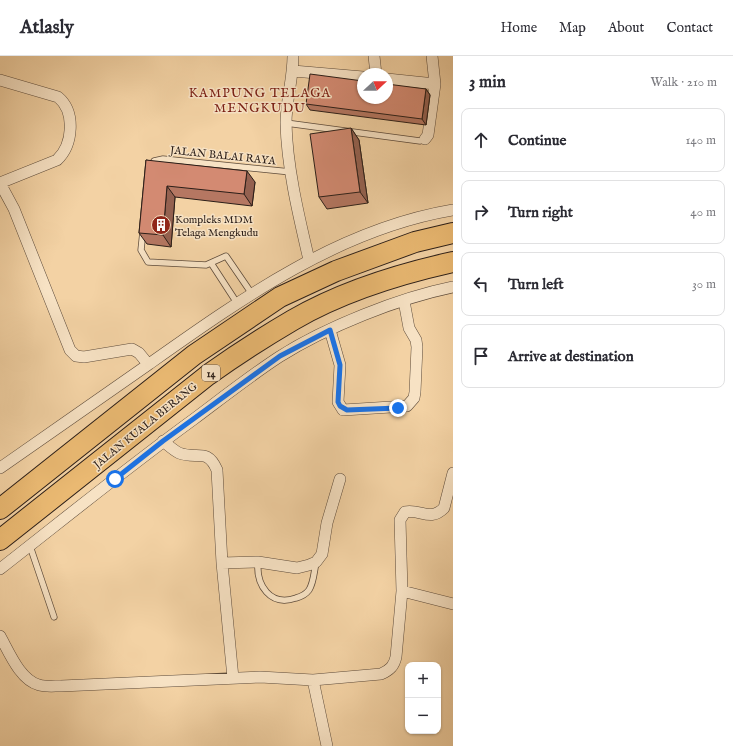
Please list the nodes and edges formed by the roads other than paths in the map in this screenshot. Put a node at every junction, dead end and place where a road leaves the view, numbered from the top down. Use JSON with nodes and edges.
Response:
{"nodes":[{"id":1,"x":293,"y":56,"type":"edge"},
{"id":2,"x":374,"y":56,"type":"edge"},
{"id":3,"x":432,"y":56,"type":"edge"},
{"id":4,"x":375,"y":68,"type":"edge"},
{"id":5,"x":293,"y":71,"type":"junction"},
{"id":6,"x":357,"y":76,"type":"edge"},
{"id":7,"x":0,"y":80,"type":"edge"},
{"id":8,"x":393,"y":80,"type":"edge"},
{"id":9,"x":435,"y":84,"type":"junction"},
{"id":10,"x":286,"y":123,"type":"junction"},
{"id":11,"x":425,"y":139,"type":"joint"},
{"id":12,"x":292,"y":172,"type":"junction"},
{"id":13,"x":149,"y":173,"type":"edge"},
{"id":14,"x":0,"y":183,"type":"edge"},
{"id":15,"x":453,"y":210,"type":"edge"},
{"id":16,"x":143,"y":227,"type":"edge"},
{"id":17,"x":453,"y":233,"type":"edge"},
{"id":18,"x":310,"y":260,"type":"junction"},
{"id":19,"x":453,"y":262,"type":"edge"},
{"id":20,"x":211,"y":263,"type":"junction"},
{"id":21,"x":453,"y":287,"type":"edge"},
{"id":22,"x":252,"y":294,"type":"junction"},
{"id":23,"x":404,"y":301,"type":"junction"},
{"id":24,"x":237,"y":303,"type":"junction"},
{"id":25,"x":330,"y":330,"type":"junction"},
{"id":26,"x":189,"y":347,"type":"junction"},
{"id":27,"x":148,"y":364,"type":"junction"},
{"id":28,"x":163,"y":441,"type":"junction"},
{"id":29,"x":0,"y":468,"type":"edge"},
{"id":30,"x":453,"y":473,"type":"edge"},
{"id":31,"x":340,"y":478,"type":"dead end"},
{"id":32,"x":0,"y":509,"type":"edge"},
{"id":33,"x":0,"y":540,"type":"edge"},
{"id":34,"x":30,"y":546,"type":"junction"},
{"id":35,"x":258,"y":562,"type":"junction"},
{"id":36,"x":316,"y":562,"type":"junction"},
{"id":37,"x":222,"y":563,"type":"junction"},
{"id":38,"x":0,"y":569,"type":"edge"},
{"id":39,"x":402,"y":590,"type":"junction"},
{"id":40,"x":453,"y":604,"type":"edge"},
{"id":41,"x":54,"y":616,"type":"dead end"},
{"id":42,"x":0,"y":636,"type":"edge"},
{"id":43,"x":233,"y":678,"type":"junction"},
{"id":44,"x":313,"y":680,"type":"junction"},
{"id":45,"x":327,"y":746,"type":"edge"}],
"edges":[{"from":1,"to":5,"type":"street"},
{"from":2,"to":4,"type":"street"},
{"from":3,"to":9,"type":"street"},
{"from":5,"to":6,"type":"street"},
{"from":5,"to":10,"type":"street"},
{"from":7,"to":14,"type":"street"},
{"from":8,"to":9,"type":"street"},
{"from":9,"to":11,"type":"street"},
{"from":10,"to":11,"type":"lane"},
{"from":10,"to":12,"type":"street"},
{"from":12,"to":13,"type":"lane","name":"JALAN BALAI RAYA"},
{"from":12,"to":18,"type":"street"},
{"from":14,"to":27,"type":"street"},
{"from":15,"to":18,"type":"street"},
{"from":16,"to":20,"type":"lane"},
{"from":17,"to":26,"type":"highway","number":"14"},
{"from":18,"to":22,"type":"street"},
{"from":19,"to":33,"type":"highway","name":"JALAN KUALA BERANG","number":"14"},
{"from":20,"to":22,"type":"lane"},
{"from":20,"to":24,"type":"lane"},
{"from":21,"to":23,"type":"street"},
{"from":22,"to":24,"type":"street"},
{"from":23,"to":25,"type":"street"},
{"from":23,"to":25,"type":"street"},
{"from":24,"to":26,"type":"street"},
{"from":25,"to":28,"type":"street"},
{"from":26,"to":27,"type":"street"},
{"from":26,"to":32,"type":"highway","number":"14"},
{"from":27,"to":29,"type":"street"},
{"from":28,"to":34,"type":"street"},
{"from":28,"to":37,"type":"street"},
{"from":30,"to":39,"type":"street"},
{"from":31,"to":36,"type":"street"},
{"from":34,"to":38,"type":"street"},
{"from":34,"to":41,"type":"lane"},
{"from":35,"to":36,"type":"street"},
{"from":35,"to":36,"type":"lane"},
{"from":35,"to":37,"type":"street"},
{"from":37,"to":43,"type":"street"},
{"from":39,"to":40,"type":"street"},
{"from":39,"to":44,"type":"street"},
{"from":42,"to":43,"type":"street"},
{"from":43,"to":44,"type":"street"},
{"from":44,"to":45,"type":"street"}]}
